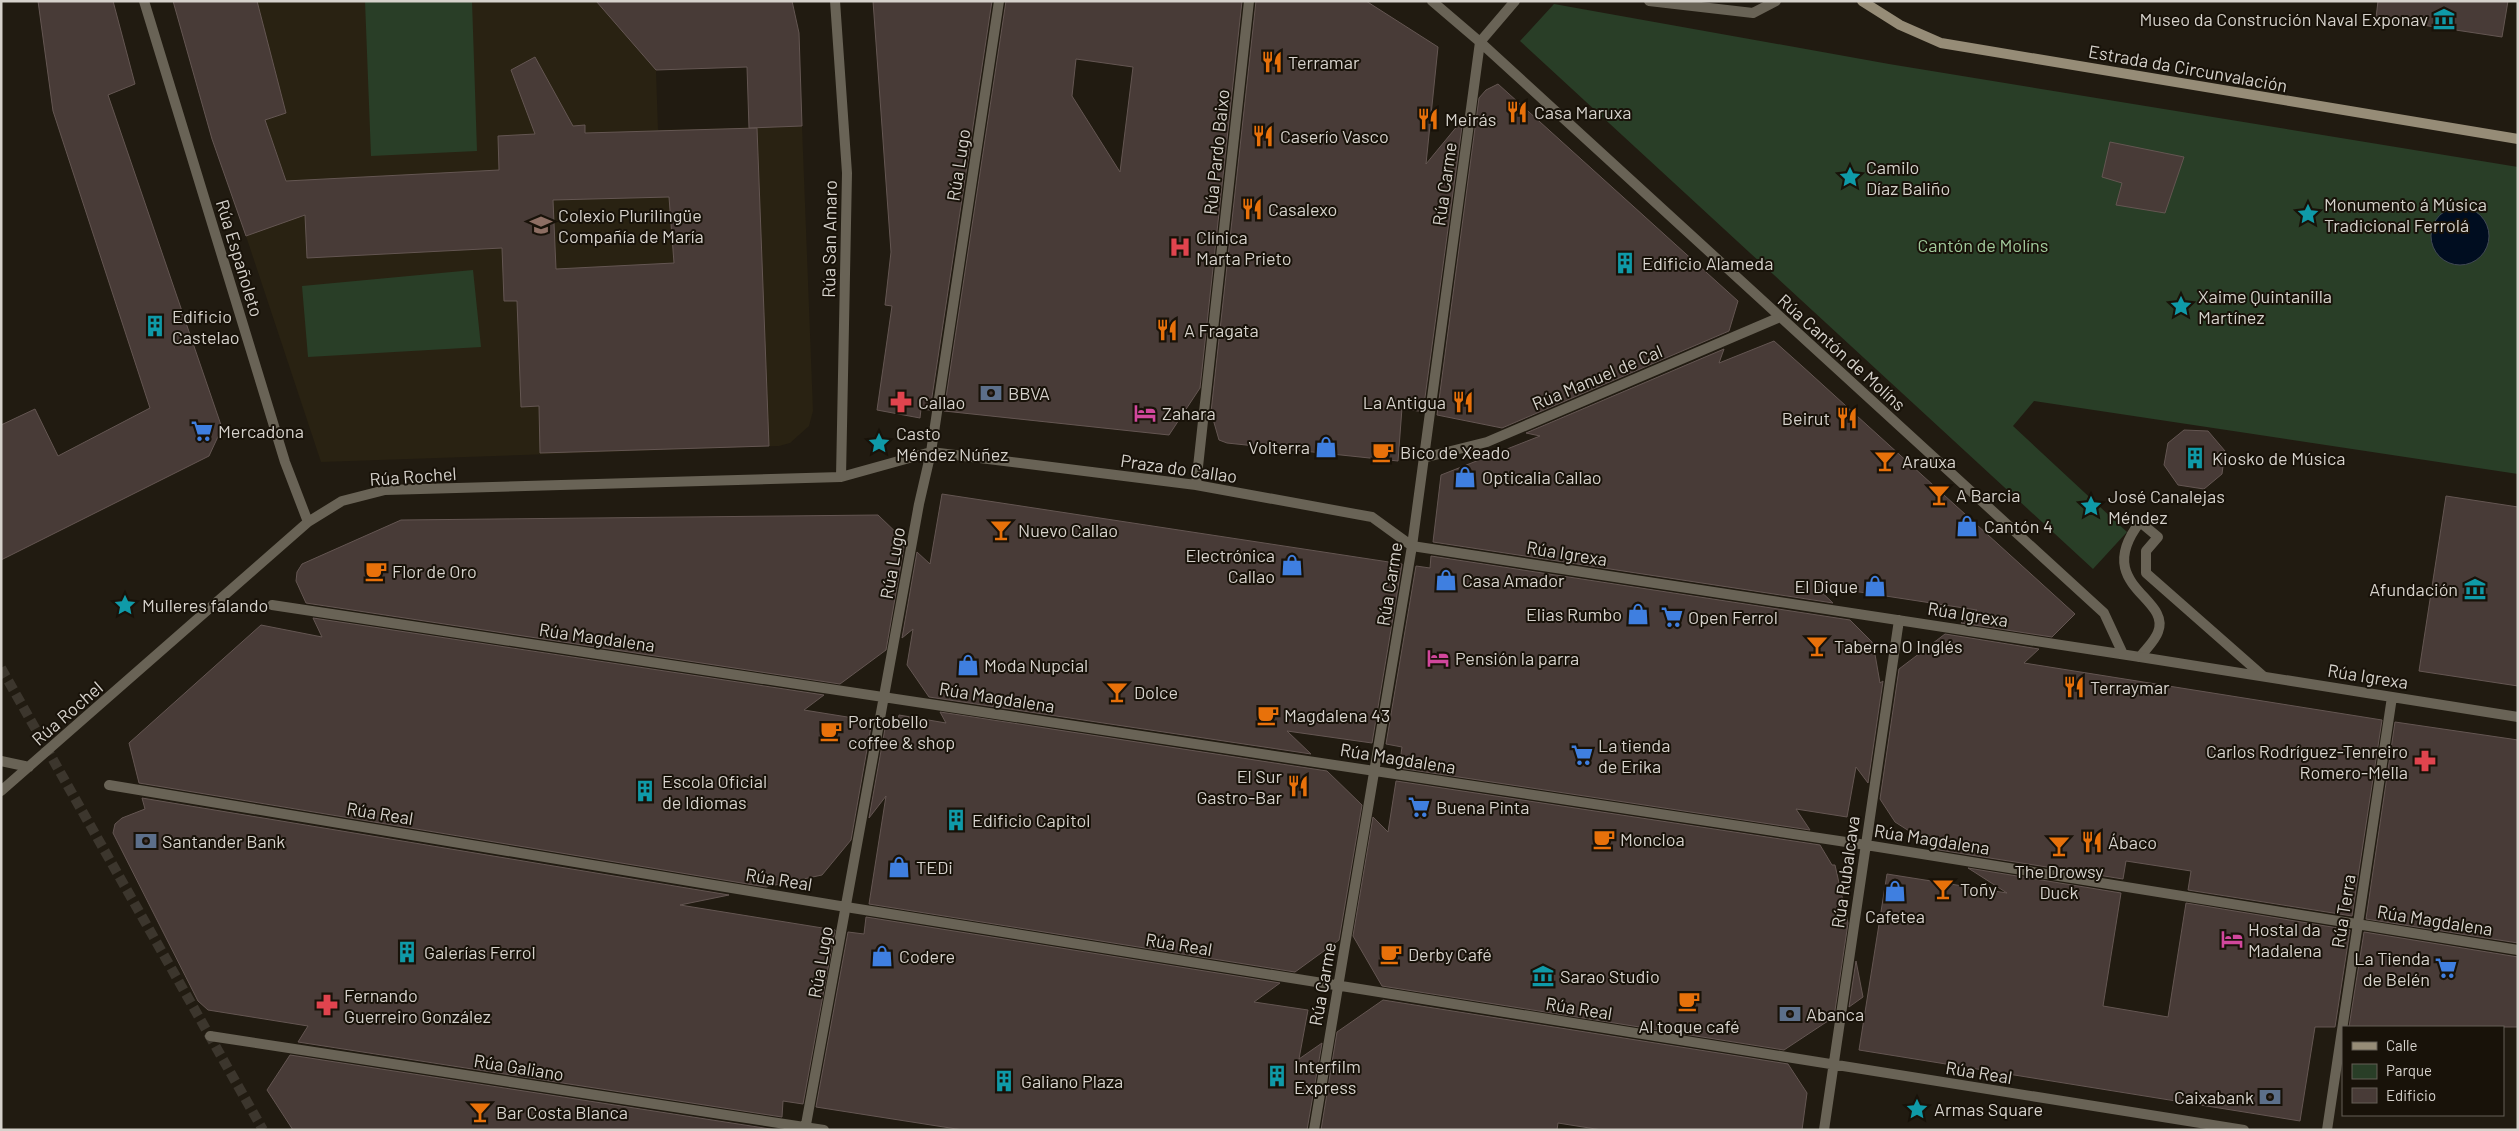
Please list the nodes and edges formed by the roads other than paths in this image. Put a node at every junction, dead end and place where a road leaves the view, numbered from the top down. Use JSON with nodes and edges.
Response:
{"nodes":[{"id":1,"x":144,"y":1,"type":"edge"},
{"id":2,"x":835,"y":1,"type":"edge"},
{"id":3,"x":999,"y":1,"type":"edge"},
{"id":4,"x":1249,"y":1,"type":"edge"},
{"id":5,"x":1432,"y":1,"type":"edge"},
{"id":6,"x":1516,"y":1,"type":"edge"},
{"id":7,"x":1649,"y":1,"type":"edge"},
{"id":8,"x":1776,"y":1,"type":"edge"},
{"id":9,"x":1862,"y":1,"type":"edge"},
{"id":10,"x":1480,"y":42,"type":"junction"},
{"id":11,"x":2518,"y":139,"type":"edge"},
{"id":12,"x":1780,"y":317,"type":"junction"},
{"id":13,"x":931,"y":452,"type":"junction"},
{"id":14,"x":1423,"y":458,"type":"junction"},
{"id":15,"x":841,"y":477,"type":"junction"},
{"id":16,"x":1196,"y":485,"type":"junction"},
{"id":17,"x":308,"y":522,"type":"junction"},
{"id":18,"x":1412,"y":546,"type":"junction"},
{"id":19,"x":272,"y":605,"type":"dead end"},
{"id":20,"x":1899,"y":620,"type":"junction"},
{"id":21,"x":2123,"y":654,"type":"junction"},
{"id":22,"x":2140,"y":657,"type":"junction"},
{"id":23,"x":2263,"y":676,"type":"junction"},
{"id":24,"x":884,"y":696,"type":"junction"},
{"id":25,"x":2392,"y":696,"type":"junction"},
{"id":26,"x":2518,"y":717,"type":"edge"},
{"id":27,"x":1,"y":762,"type":"edge"},
{"id":28,"x":29,"y":767,"type":"junction"},
{"id":29,"x":1375,"y":770,"type":"junction"},
{"id":30,"x":110,"y":785,"type":"dead end"},
{"id":31,"x":1,"y":791,"type":"edge"},
{"id":32,"x":1866,"y":845,"type":"junction"},
{"id":33,"x":846,"y":907,"type":"junction"},
{"id":34,"x":2358,"y":924,"type":"junction"},
{"id":35,"x":2518,"y":950,"type":"edge"},
{"id":36,"x":1338,"y":986,"type":"junction"},
{"id":37,"x":2343,"y":1026,"type":"edge"},
{"id":38,"x":2342,"y":1030,"type":"edge"},
{"id":39,"x":210,"y":1036,"type":"dead end"},
{"id":40,"x":1834,"y":1065,"type":"junction"},
{"id":41,"x":806,"y":1128,"type":"edge"},
{"id":42,"x":824,"y":1130,"type":"edge"},
{"id":43,"x":1314,"y":1130,"type":"edge"},
{"id":44,"x":1824,"y":1130,"type":"edge"},
{"id":45,"x":2244,"y":1130,"type":"edge"},
{"id":46,"x":2327,"y":1130,"type":"edge"}],
"edges":[{"from":1,"to":17,"type":"street","name":"Rúa Españoleto"},
{"from":2,"to":15,"type":"street","name":"Rúa San Amaro"},
{"from":3,"to":13,"type":"street","name":"Rúa Lugo"},
{"from":4,"to":16,"type":"street","name":"Rúa Pardo Baixo"},
{"from":5,"to":10,"type":"street","name":"Rúa Cantón de Molíns"},
{"from":6,"to":10,"type":"street"},
{"from":7,"to":8,"type":"street"},
{"from":9,"to":11,"type":"main road","name":"Estrada da Circunvalación"},
{"from":10,"to":12,"type":"street","name":"Rúa Cantón de Molíns"},
{"from":10,"to":14,"type":"street","name":"Rúa Carme"},
{"from":12,"to":14,"type":"street","name":"Rúa Manuel de Cal"},
{"from":12,"to":21,"type":"street","name":"Rúa Cantón de Molíns"},
{"from":13,"to":15,"type":"street","name":"Rúa Rochel"},
{"from":13,"to":16,"type":"street","name":"Praza do Callao"},
{"from":13,"to":24,"type":"street","name":"Rúa Lugo"},
{"from":14,"to":18,"type":"street","name":"Rúa Carme"},
{"from":15,"to":17,"type":"street","name":"Rúa Rochel"},
{"from":16,"to":18,"type":"street","name":"Praza do Callao"},
{"from":17,"to":28,"type":"street","name":"Rúa Rochel"},
{"from":18,"to":20,"type":"street","name":"Rúa Igrexa"},
{"from":18,"to":29,"type":"street","name":"Rúa Carme"},
{"from":19,"to":24,"type":"street","name":"Rúa Magdalena"},
{"from":20,"to":21,"type":"street","name":"Rúa Igrexa"},
{"from":20,"to":32,"type":"street","name":"Rúa Rubalcava"},
{"from":21,"to":22,"type":"street","name":"Rúa Igrexa"},
{"from":22,"to":23,"type":"street","name":"Rúa Igrexa"},
{"from":22,"to":23,"type":"street"},
{"from":23,"to":25,"type":"street","name":"Rúa Igrexa"},
{"from":24,"to":29,"type":"street","name":"Rúa Magdalena"},
{"from":24,"to":33,"type":"street","name":"Rúa Lugo"},
{"from":25,"to":26,"type":"street","name":"Rúa Igrexa"},
{"from":25,"to":34,"type":"street","name":"Rúa Terra"},
{"from":27,"to":28,"type":"street"},
{"from":28,"to":31,"type":"street","name":"Rúa Rochel"},
{"from":29,"to":32,"type":"street","name":"Rúa Magdalena"},
{"from":29,"to":36,"type":"street","name":"Rúa Carme"},
{"from":30,"to":33,"type":"street","name":"Rúa Real"},
{"from":32,"to":34,"type":"street","name":"Rúa Magdalena"},
{"from":32,"to":40,"type":"street","name":"Rúa Rubalcava"},
{"from":33,"to":36,"type":"street","name":"Rúa Real"},
{"from":33,"to":41,"type":"street","name":"Rúa Lugo"},
{"from":34,"to":35,"type":"street","name":"Rúa Magdalena"},
{"from":34,"to":37,"type":"street","name":"Rúa Terra"},
{"from":36,"to":40,"type":"street","name":"Rúa Real"},
{"from":36,"to":43,"type":"street","name":"Rúa Carme"},
{"from":38,"to":46,"type":"street","name":"Rúa Terra"},
{"from":39,"to":41,"type":"street","name":"Rúa Galiano"},
{"from":40,"to":44,"type":"street","name":"Rúa Rubalcava"},
{"from":40,"to":45,"type":"street","name":"Rúa Real"},
{"from":41,"to":42,"type":"street","name":"Rúa Galiano"}]}
